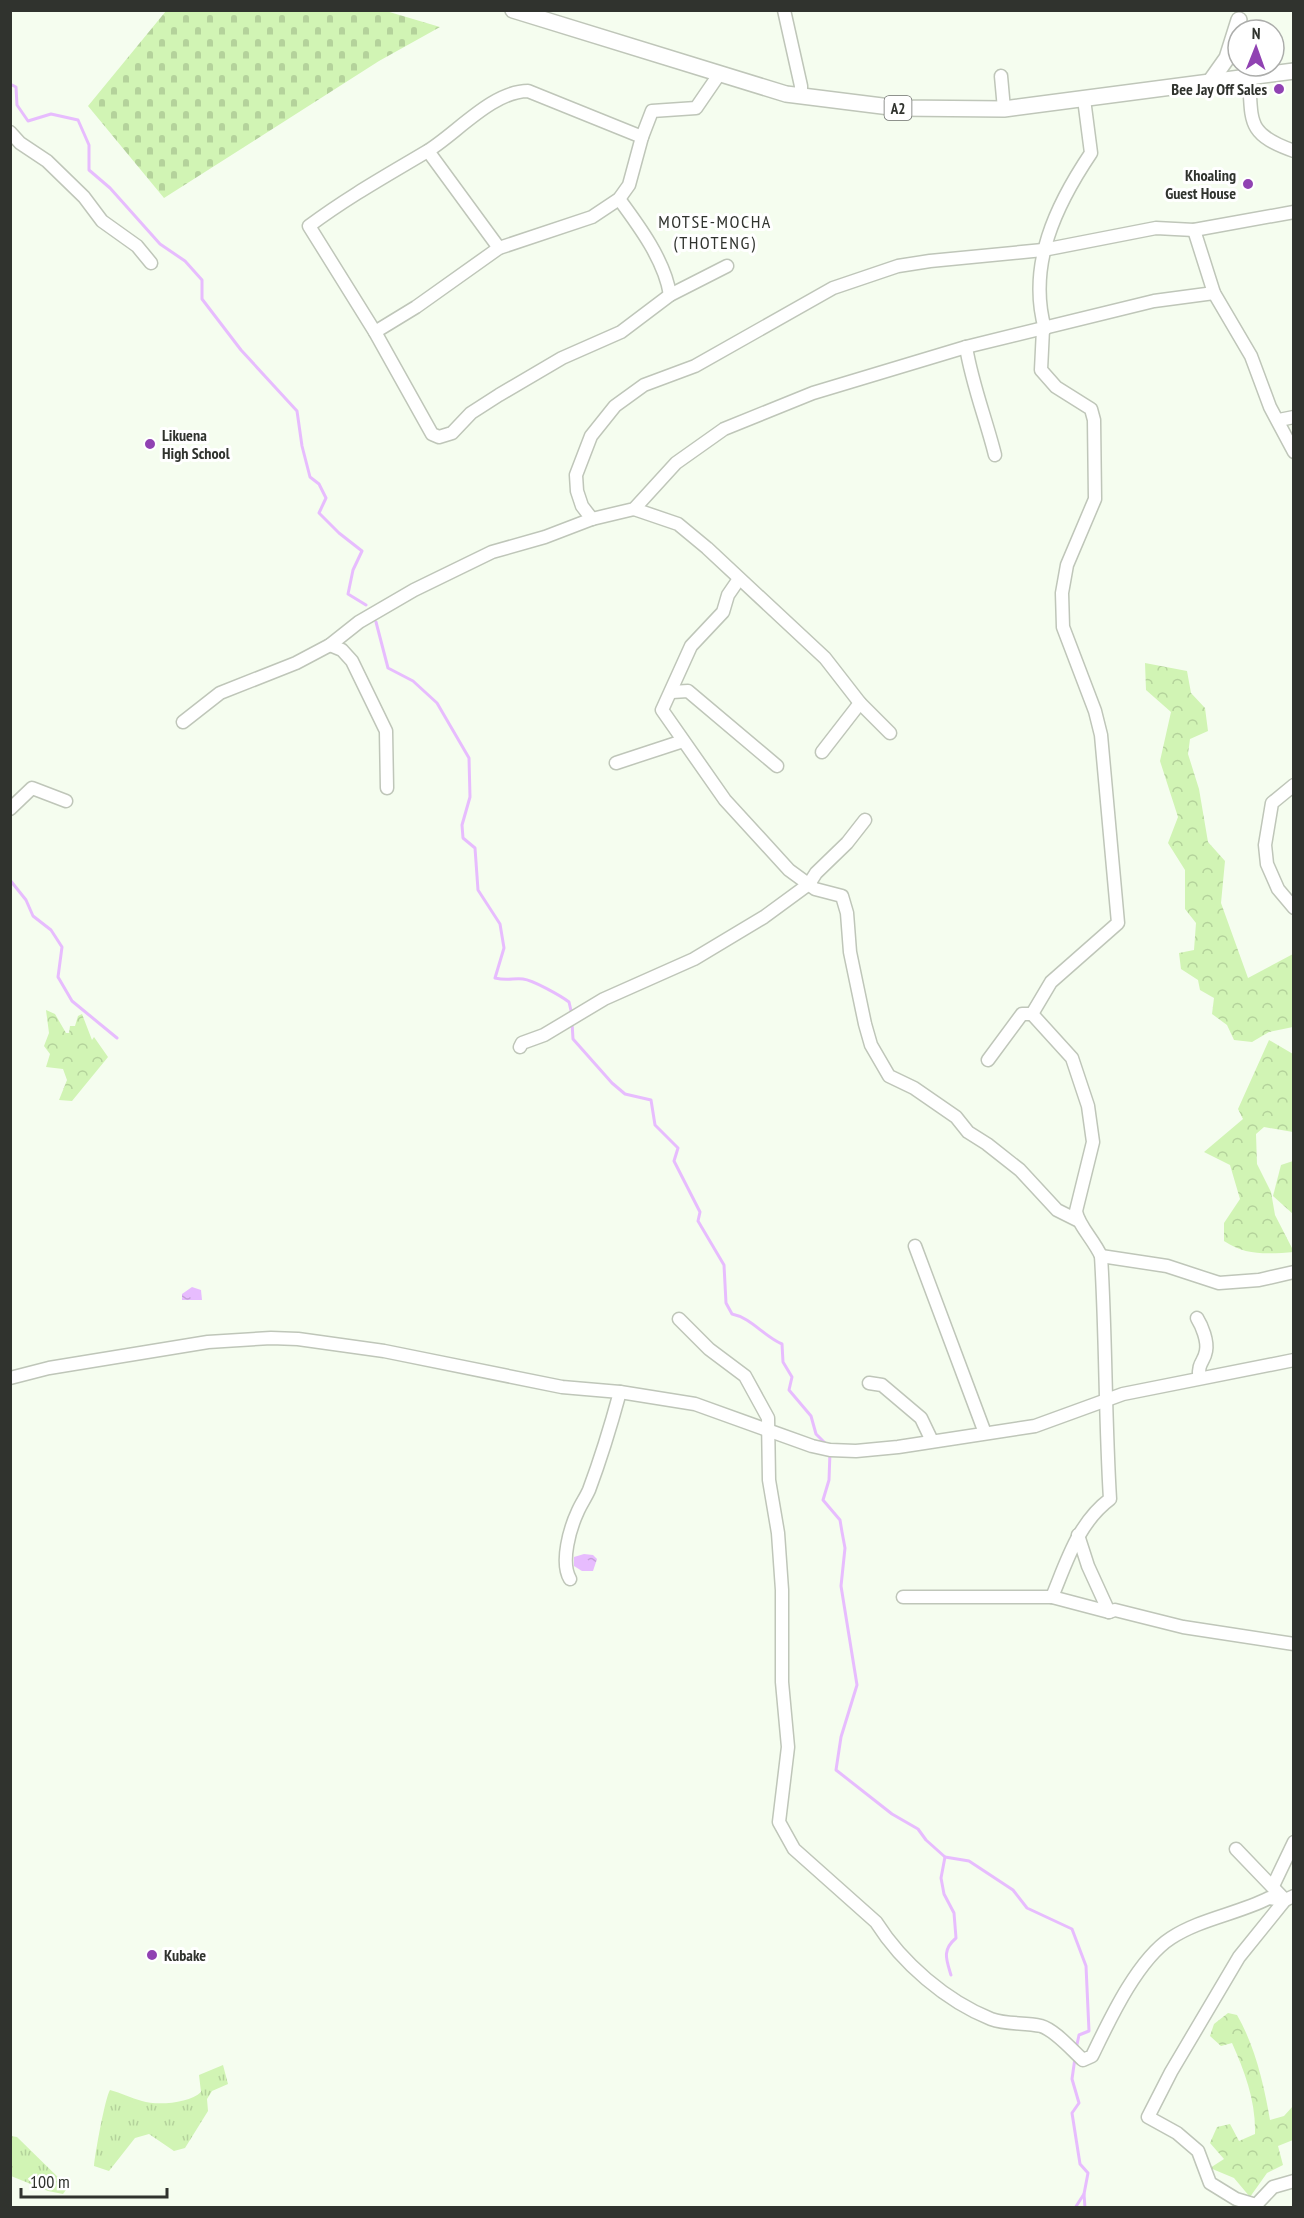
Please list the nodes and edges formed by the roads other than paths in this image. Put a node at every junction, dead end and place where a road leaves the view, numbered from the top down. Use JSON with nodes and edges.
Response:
{"nodes":[{"id":1,"x":513,"y":10,"type":"edge"},
{"id":2,"x":784,"y":10,"type":"edge"},
{"id":3,"x":1226,"y":59,"type":"edge"},
{"id":4,"x":720,"y":73,"type":"junction"},
{"id":5,"x":1001,"y":76,"type":"dead end"},
{"id":6,"x":1226,"y":77,"type":"edge"},
{"id":7,"x":1248,"y":78,"type":"edge"},
{"id":8,"x":1210,"y":82,"type":"junction"},
{"id":9,"x":801,"y":96,"type":"junction"},
{"id":10,"x":1084,"y":99,"type":"junction"},
{"id":11,"x":1004,"y":109,"type":"junction"},
{"id":12,"x":10,"y":132,"type":"edge"},
{"id":13,"x":642,"y":137,"type":"junction"},
{"id":14,"x":428,"y":151,"type":"junction"},
{"id":15,"x":1293,"y":151,"type":"edge"},
{"id":16,"x":619,"y":199,"type":"junction"},
{"id":17,"x":1293,"y":212,"type":"edge"},
{"id":18,"x":1194,"y":230,"type":"junction"},
{"id":19,"x":499,"y":248,"type":"junction"},
{"id":20,"x":1043,"y":250,"type":"junction"},
{"id":21,"x":151,"y":263,"type":"dead end"},
{"id":22,"x":727,"y":266,"type":"dead end"},
{"id":23,"x":1214,"y":293,"type":"junction"},
{"id":24,"x":670,"y":295,"type":"junction"},
{"id":25,"x":1044,"y":329,"type":"junction"},
{"id":26,"x":375,"y":332,"type":"junction"},
{"id":27,"x":966,"y":347,"type":"junction"},
{"id":28,"x":1293,"y":417,"type":"edge"},
{"id":29,"x":1279,"y":420,"type":"junction"},
{"id":30,"x":1293,"y":452,"type":"edge"},
{"id":31,"x":995,"y":455,"type":"dead end"},
{"id":32,"x":634,"y":509,"type":"junction"},
{"id":33,"x":592,"y":519,"type":"junction"},
{"id":34,"x":739,"y":579,"type":"junction"},
{"id":35,"x":330,"y":645,"type":"junction"},
{"id":36,"x":672,"y":692,"type":"junction"},
{"id":37,"x":860,"y":703,"type":"junction"},
{"id":38,"x":183,"y":722,"type":"dead end"},
{"id":39,"x":890,"y":733,"type":"dead end"},
{"id":40,"x":683,"y":741,"type":"junction"},
{"id":41,"x":822,"y":752,"type":"dead end"},
{"id":42,"x":616,"y":763,"type":"dead end"},
{"id":43,"x":777,"y":766,"type":"dead end"},
{"id":44,"x":1293,"y":785,"type":"edge"},
{"id":45,"x":387,"y":788,"type":"dead end"},
{"id":46,"x":66,"y":801,"type":"dead end"},
{"id":47,"x":10,"y":809,"type":"edge"},
{"id":48,"x":865,"y":820,"type":"dead end"},
{"id":49,"x":809,"y":884,"type":"junction"},
{"id":50,"x":1293,"y":908,"type":"edge"},
{"id":51,"x":1032,"y":1014,"type":"junction"},
{"id":52,"x":520,"y":1047,"type":"dead end"},
{"id":53,"x":988,"y":1060,"type":"dead end"},
{"id":54,"x":1077,"y":1220,"type":"junction"},
{"id":55,"x":915,"y":1246,"type":"dead end"},
{"id":56,"x":1101,"y":1256,"type":"junction"},
{"id":57,"x":1293,"y":1272,"type":"edge"},
{"id":58,"x":1197,"y":1318,"type":"dead end"},
{"id":59,"x":679,"y":1319,"type":"dead end"},
{"id":60,"x":1293,"y":1360,"type":"edge"},
{"id":61,"x":10,"y":1378,"type":"edge"},
{"id":62,"x":1199,"y":1378,"type":"junction"},
{"id":63,"x":869,"y":1383,"type":"dead end"},
{"id":64,"x":620,"y":1392,"type":"junction"},
{"id":65,"x":1108,"y":1399,"type":"junction"},
{"id":66,"x":770,"y":1430,"type":"junction"},
{"id":67,"x":985,"y":1433,"type":"junction"},
{"id":68,"x":932,"y":1441,"type":"junction"},
{"id":69,"x":1078,"y":1535,"type":"junction"},
{"id":70,"x":570,"y":1579,"type":"dead end"},
{"id":71,"x":903,"y":1597,"type":"dead end"},
{"id":72,"x":1052,"y":1597,"type":"junction"},
{"id":73,"x":1109,"y":1612,"type":"junction"},
{"id":74,"x":1293,"y":1644,"type":"edge"},
{"id":75,"x":1293,"y":1842,"type":"edge"},
{"id":76,"x":1236,"y":1849,"type":"dead end"},
{"id":77,"x":1273,"y":1886,"type":"junction"},
{"id":78,"x":1289,"y":1898,"type":"edge"},
{"id":79,"x":1293,"y":2181,"type":"edge"}],
"edges":[{"from":1,"to":4,"type":"main road","number":"A2"},
{"from":2,"to":9,"type":"street"},
{"from":3,"to":8,"type":"main road"},
{"from":4,"to":9,"type":"main road","number":"A2"},
{"from":4,"to":13,"type":"street"},
{"from":5,"to":11,"type":"street"},
{"from":6,"to":8,"type":"main road","number":"A2"},
{"from":7,"to":15,"type":"street"},
{"from":8,"to":10,"type":"main road","number":"A2"},
{"from":9,"to":11,"type":"main road","number":"A2"},
{"from":10,"to":11,"type":"main road","number":"A2"},
{"from":10,"to":20,"type":"street"},
{"from":12,"to":21,"type":"street"},
{"from":13,"to":14,"type":"street"},
{"from":13,"to":16,"type":"street"},
{"from":14,"to":19,"type":"street"},
{"from":14,"to":26,"type":"street"},
{"from":16,"to":19,"type":"street"},
{"from":16,"to":24,"type":"street"},
{"from":17,"to":18,"type":"street"},
{"from":18,"to":20,"type":"street"},
{"from":18,"to":23,"type":"street"},
{"from":19,"to":26,"type":"street"},
{"from":20,"to":25,"type":"street"},
{"from":20,"to":33,"type":"street"},
{"from":22,"to":24,"type":"street"},
{"from":23,"to":25,"type":"street"},
{"from":23,"to":29,"type":"street"},
{"from":24,"to":26,"type":"street"},
{"from":25,"to":27,"type":"street"},
{"from":25,"to":51,"type":"street"},
{"from":27,"to":31,"type":"street"},
{"from":27,"to":32,"type":"street"},
{"from":28,"to":29,"type":"street"},
{"from":29,"to":30,"type":"street"},
{"from":32,"to":33,"type":"street"},
{"from":32,"to":34,"type":"street"},
{"from":33,"to":35,"type":"street"},
{"from":34,"to":36,"type":"street"},
{"from":34,"to":37,"type":"street"},
{"from":35,"to":38,"type":"street"},
{"from":35,"to":45,"type":"street"},
{"from":36,"to":40,"type":"street"},
{"from":36,"to":43,"type":"street"},
{"from":37,"to":39,"type":"street"},
{"from":37,"to":41,"type":"street"},
{"from":40,"to":42,"type":"street"},
{"from":40,"to":49,"type":"street"},
{"from":44,"to":50,"type":"street"},
{"from":46,"to":47,"type":"street"},
{"from":48,"to":49,"type":"street"},
{"from":49,"to":52,"type":"street"},
{"from":49,"to":54,"type":"street"},
{"from":51,"to":53,"type":"street"},
{"from":51,"to":54,"type":"street"},
{"from":54,"to":56,"type":"street"},
{"from":55,"to":67,"type":"street"},
{"from":56,"to":57,"type":"street"},
{"from":56,"to":65,"type":"street"},
{"from":58,"to":62,"type":"street"},
{"from":59,"to":66,"type":"street"},
{"from":60,"to":62,"type":"street"},
{"from":61,"to":64,"type":"street"},
{"from":62,"to":65,"type":"street"},
{"from":63,"to":68,"type":"street"},
{"from":64,"to":66,"type":"street"},
{"from":64,"to":70,"type":"street"},
{"from":65,"to":67,"type":"street"},
{"from":65,"to":69,"type":"street"},
{"from":66,"to":68,"type":"street"},
{"from":66,"to":78,"type":"street"},
{"from":67,"to":68,"type":"street"},
{"from":69,"to":72,"type":"street"},
{"from":69,"to":73,"type":"street"},
{"from":71,"to":72,"type":"street"},
{"from":72,"to":73,"type":"street"},
{"from":73,"to":74,"type":"street"},
{"from":75,"to":77,"type":"street"},
{"from":76,"to":77,"type":"street"},
{"from":77,"to":78,"type":"street"},
{"from":78,"to":79,"type":"street"}]}
